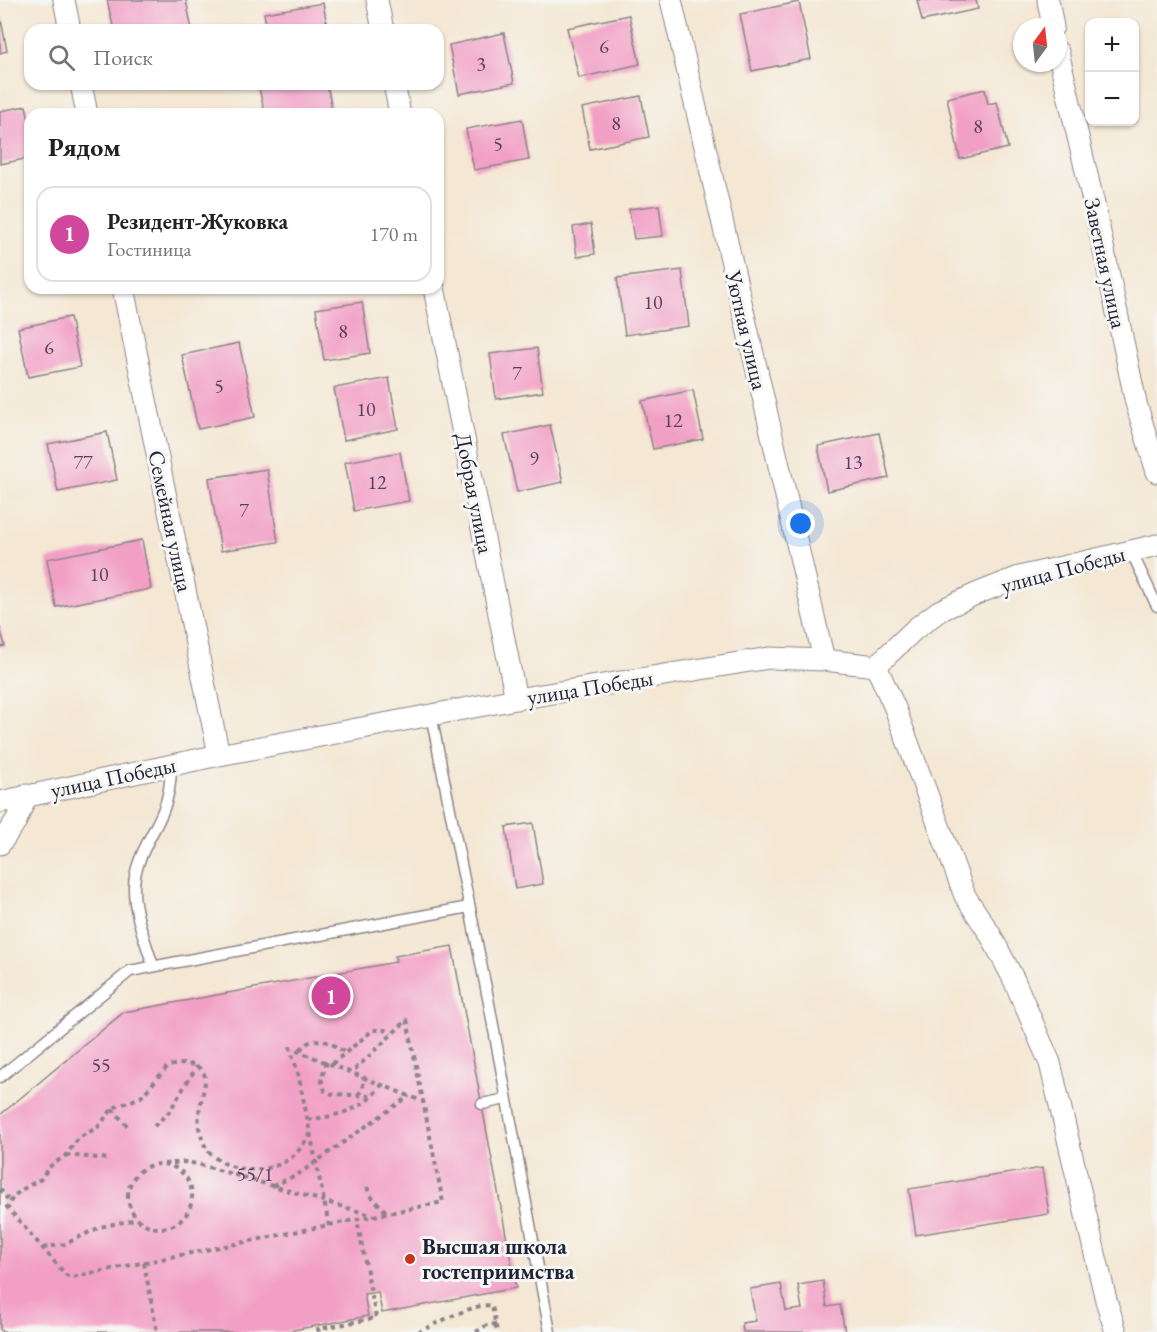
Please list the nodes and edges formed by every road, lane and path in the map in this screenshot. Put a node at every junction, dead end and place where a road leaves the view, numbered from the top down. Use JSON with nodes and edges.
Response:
{"nodes":[{"id":1,"x":64,"y":0,"type":"edge"},
{"id":2,"x":377,"y":0,"type":"edge"},
{"id":3,"x":671,"y":0,"type":"edge"},
{"id":4,"x":1048,"y":0,"type":"edge"},
{"id":5,"x":1051,"y":18,"type":"edge"},
{"id":6,"x":69,"y":24,"type":"edge"},
{"id":7,"x":382,"y":24,"type":"edge"},
{"id":8,"x":1063,"y":72,"type":"edge"},
{"id":9,"x":82,"y":90,"type":"edge"},
{"id":10,"x":395,"y":90,"type":"edge"},
{"id":11,"x":86,"y":108,"type":"edge"},
{"id":12,"x":399,"y":108,"type":"edge"},
{"id":13,"x":124,"y":294,"type":"edge"},
{"id":14,"x":435,"y":294,"type":"edge"},
{"id":15,"x":1157,"y":472,"type":"edge"},
{"id":16,"x":1157,"y":545,"type":"edge"},
{"id":17,"x":1131,"y":551,"type":"junction"},
{"id":18,"x":1157,"y":606,"type":"edge"},
{"id":19,"x":824,"y":660,"type":"junction"},
{"id":20,"x":876,"y":666,"type":"junction"},
{"id":21,"x":516,"y":699,"type":"junction"},
{"id":22,"x":431,"y":715,"type":"junction"},
{"id":23,"x":219,"y":755,"type":"junction"},
{"id":24,"x":171,"y":765,"type":"junction"},
{"id":25,"x":27,"y":795,"type":"junction"},
{"id":26,"x":0,"y":802,"type":"edge"},
{"id":27,"x":0,"y":844,"type":"edge"},
{"id":28,"x":469,"y":907,"type":"junction"},
{"id":29,"x":153,"y":966,"type":"junction"},
{"id":30,"x":390,"y":1034,"type":"junction"},
{"id":31,"x":300,"y":1050,"type":"junction"},
{"id":32,"x":345,"y":1053,"type":"junction"},
{"id":33,"x":327,"y":1062,"type":"junction"},
{"id":34,"x":332,"y":1064,"type":"junction"},
{"id":35,"x":197,"y":1066,"type":"junction"},
{"id":36,"x":352,"y":1072,"type":"junction"},
{"id":37,"x":0,"y":1077,"type":"edge"},
{"id":38,"x":363,"y":1077,"type":"junction"},
{"id":39,"x":382,"y":1085,"type":"junction"},
{"id":40,"x":356,"y":1096,"type":"junction"},
{"id":41,"x":371,"y":1096,"type":"junction"},
{"id":42,"x":409,"y":1096,"type":"junction"},
{"id":43,"x":506,"y":1100,"type":"junction"},
{"id":44,"x":424,"y":1102,"type":"junction"},
{"id":45,"x":482,"y":1104,"type":"dead end"},
{"id":46,"x":112,"y":1110,"type":"junction"},
{"id":47,"x":308,"y":1120,"type":"junction"},
{"id":48,"x":154,"y":1126,"type":"dead end"},
{"id":49,"x":130,"y":1130,"type":"dead end"},
{"id":50,"x":310,"y":1133,"type":"junction"},
{"id":51,"x":65,"y":1155,"type":"junction"},
{"id":52,"x":109,"y":1159,"type":"dead end"},
{"id":53,"x":316,"y":1162,"type":"junction"},
{"id":54,"x":164,"y":1164,"type":"junction"},
{"id":55,"x":239,"y":1168,"type":"junction"},
{"id":56,"x":237,"y":1176,"type":"junction"},
{"id":57,"x":272,"y":1186,"type":"junction"},
{"id":58,"x":367,"y":1186,"type":"dead end"},
{"id":59,"x":0,"y":1189,"type":"edge"},
{"id":60,"x":9,"y":1201,"type":"junction"},
{"id":61,"x":324,"y":1201,"type":"junction"},
{"id":62,"x":388,"y":1214,"type":"junction"},
{"id":63,"x":375,"y":1217,"type":"junction"},
{"id":64,"x":137,"y":1219,"type":"junction"},
{"id":65,"x":357,"y":1220,"type":"junction"},
{"id":66,"x":329,"y":1226,"type":"junction"},
{"id":67,"x":42,"y":1248,"type":"junction"},
{"id":68,"x":144,"y":1263,"type":"junction"},
{"id":69,"x":496,"y":1324,"type":"junction"},
{"id":70,"x":433,"y":1326,"type":"junction"},
{"id":71,"x":157,"y":1332,"type":"edge"},
{"id":72,"x":318,"y":1332,"type":"edge"},
{"id":73,"x":326,"y":1332,"type":"edge"},
{"id":74,"x":418,"y":1332,"type":"edge"},
{"id":75,"x":434,"y":1332,"type":"edge"},
{"id":76,"x":476,"y":1332,"type":"edge"},
{"id":77,"x":497,"y":1332,"type":"edge"},
{"id":78,"x":549,"y":1332,"type":"edge"},
{"id":79,"x":1116,"y":1332,"type":"edge"}],
"edges":[{"from":1,"to":6,"type":"street"},
{"from":2,"to":7,"type":"street"},
{"from":3,"to":19,"type":"street","name":"Уютная улица"},
{"from":4,"to":5,"type":"street"},
{"from":8,"to":15,"type":"street","name":"Заветная улица"},
{"from":9,"to":11,"type":"street"},
{"from":10,"to":12,"type":"street"},
{"from":13,"to":23,"type":"street","name":"Семейная улица"},
{"from":14,"to":21,"type":"street","name":"Добрая улица"},
{"from":16,"to":17,"type":"street","name":"улица Победы"},
{"from":17,"to":18,"type":"lane"},
{"from":17,"to":20,"type":"street","name":"улица Победы"},
{"from":19,"to":20,"type":"street","name":"улица Победы"},
{"from":19,"to":21,"type":"street","name":"улица Победы"},
{"from":20,"to":79,"type":"street"},
{"from":21,"to":22,"type":"street","name":"улица Победы"},
{"from":22,"to":23,"type":"street","name":"улица Победы"},
{"from":22,"to":28,"type":"lane"},
{"from":23,"to":24,"type":"street","name":"улица Победы"},
{"from":24,"to":25,"type":"street","name":"улица Победы"},
{"from":24,"to":29,"type":"lane"},
{"from":25,"to":26,"type":"street","name":"улица Победы"},
{"from":25,"to":27,"type":"street"},
{"from":28,"to":29,"type":"lane"},
{"from":28,"to":43,"type":"lane"},
{"from":29,"to":37,"type":"lane"},
{"from":30,"to":32,"type":"path"},
{"from":30,"to":36,"type":"path"},
{"from":30,"to":44,"type":"path"},
{"from":31,"to":32,"type":"path"},
{"from":31,"to":33,"type":"path"},
{"from":31,"to":47,"type":"path"},
{"from":32,"to":34,"type":"path"},
{"from":33,"to":34,"type":"path"},
{"from":33,"to":40,"type":"path"},
{"from":34,"to":36,"type":"path"},
{"from":35,"to":46,"type":"path"},
{"from":35,"to":48,"type":"path"},
{"from":35,"to":55,"type":"path"},
{"from":36,"to":38,"type":"path"},
{"from":38,"to":39,"type":"path"},
{"from":38,"to":40,"type":"path"},
{"from":39,"to":41,"type":"path"},
{"from":39,"to":42,"type":"path"},
{"from":40,"to":41,"type":"path"},
{"from":41,"to":47,"type":"path"},
{"from":42,"to":44,"type":"path"},
{"from":42,"to":53,"type":"path"},
{"from":43,"to":45,"type":"lane"},
{"from":43,"to":78,"type":"lane"},
{"from":44,"to":62,"type":"path"},
{"from":46,"to":49,"type":"path"},
{"from":46,"to":51,"type":"path"},
{"from":47,"to":50,"type":"path"},
{"from":50,"to":53,"type":"path"},
{"from":50,"to":55,"type":"path"},
{"from":51,"to":52,"type":"path"},
{"from":51,"to":60,"type":"path"},
{"from":53,"to":57,"type":"path"},
{"from":53,"to":61,"type":"path"},
{"from":54,"to":56,"type":"path"},
{"from":54,"to":64,"type":"path"},
{"from":54,"to":64,"type":"path"},
{"from":55,"to":56,"type":"path"},
{"from":56,"to":57,"type":"path"},
{"from":57,"to":61,"type":"path"},
{"from":58,"to":62,"type":"path"},
{"from":59,"to":60,"type":"path"},
{"from":60,"to":67,"type":"path"},
{"from":61,"to":63,"type":"path"},
{"from":61,"to":66,"type":"path"},
{"from":62,"to":63,"type":"path"},
{"from":63,"to":65,"type":"path"},
{"from":64,"to":67,"type":"path"},
{"from":65,"to":66,"type":"path"},
{"from":65,"to":72,"type":"path"},
{"from":66,"to":68,"type":"path"},
{"from":67,"to":68,"type":"path"},
{"from":68,"to":71,"type":"path"},
{"from":69,"to":70,"type":"path"},
{"from":69,"to":76,"type":"path"},
{"from":69,"to":77,"type":"path"},
{"from":70,"to":74,"type":"path"},
{"from":70,"to":75,"type":"path"},
{"from":72,"to":73,"type":"path"}]}
